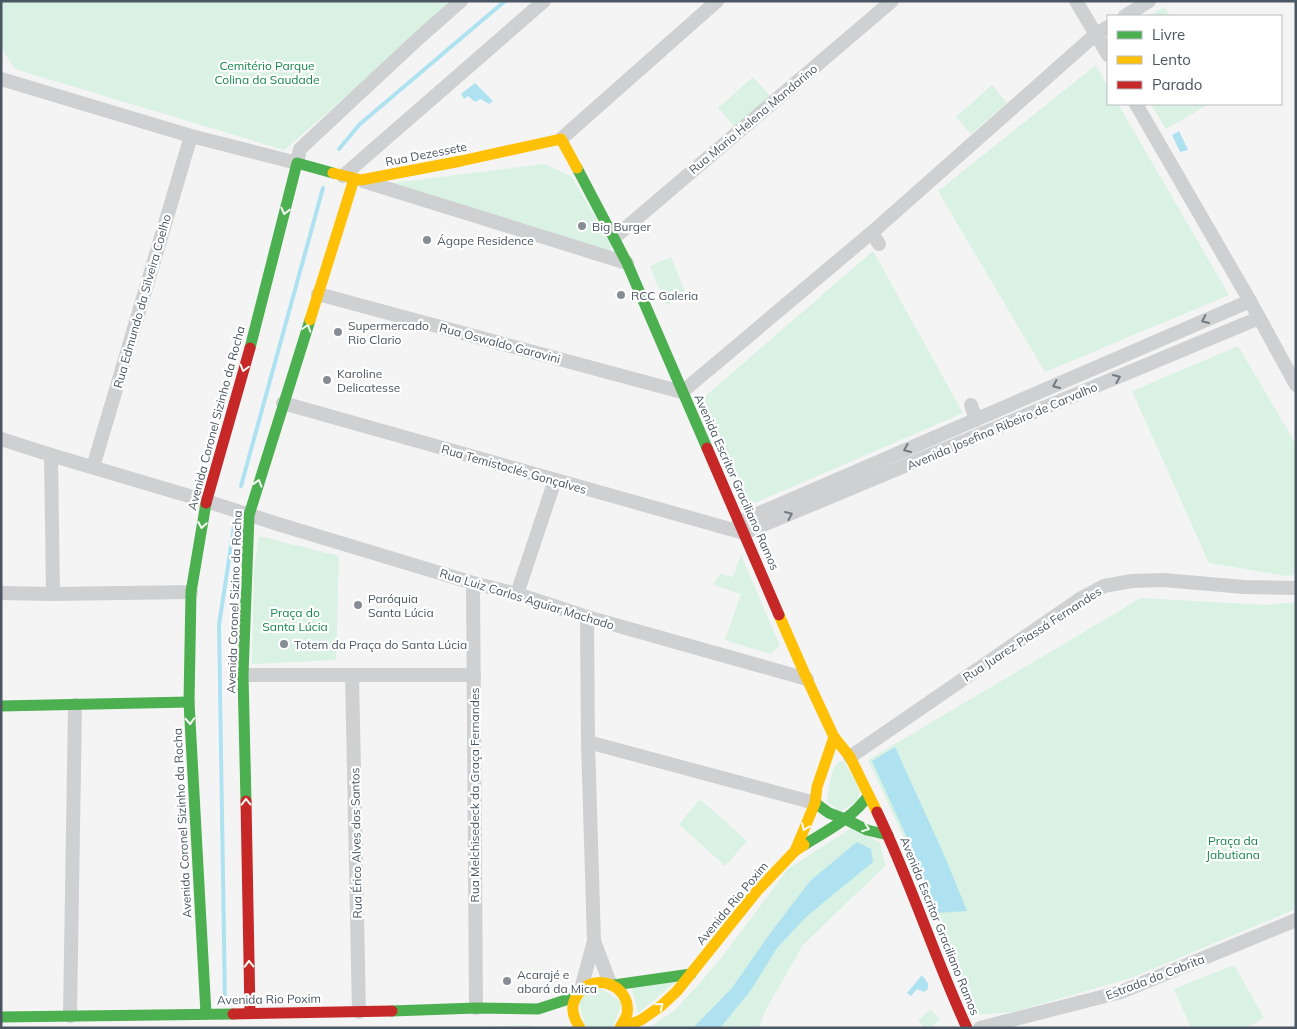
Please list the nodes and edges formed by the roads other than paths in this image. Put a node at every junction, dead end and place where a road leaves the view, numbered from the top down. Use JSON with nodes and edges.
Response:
{"nodes":[{"id":1,"x":461,"y":1,"type":"edge"},
{"id":2,"x":544,"y":1,"type":"edge"},
{"id":3,"x":892,"y":1,"type":"edge"},
{"id":4,"x":1076,"y":1,"type":"edge"},
{"id":5,"x":1149,"y":1,"type":"edge"},
{"id":6,"x":719,"y":6,"type":"edge"},
{"id":7,"x":1127,"y":15,"type":"edge"},
{"id":8,"x":1102,"y":30,"type":"edge"},
{"id":9,"x":1107,"y":51,"type":"edge"},
{"id":10,"x":1,"y":79,"type":"edge"},
{"id":11,"x":1137,"y":105,"type":"edge"},
{"id":12,"x":191,"y":136,"type":"junction"},
{"id":13,"x":561,"y":139,"type":"junction"},
{"id":14,"x":297,"y":163,"type":"junction"},
{"id":15,"x":352,"y":178,"type":"junction"},
{"id":16,"x":614,"y":237,"type":"junction"},
{"id":17,"x":627,"y":263,"type":"junction"},
{"id":18,"x":318,"y":294,"type":"junction"},
{"id":19,"x":1250,"y":301,"type":"junction"},
{"id":20,"x":1259,"y":318,"type":"junction"},
{"id":21,"x":1296,"y":385,"type":"edge"},
{"id":22,"x":682,"y":392,"type":"junction"},
{"id":23,"x":284,"y":403,"type":"junction"},
{"id":24,"x":971,"y":405,"type":"dead end"},
{"id":25,"x":976,"y":420,"type":"junction"},
{"id":26,"x":1,"y":439,"type":"edge"},
{"id":27,"x":51,"y":455,"type":"junction"},
{"id":28,"x":93,"y":467,"type":"junction"},
{"id":29,"x":555,"y":480,"type":"junction"},
{"id":30,"x":206,"y":501,"type":"junction"},
{"id":31,"x":249,"y":515,"type":"junction"},
{"id":32,"x":742,"y":528,"type":"junction"},
{"id":33,"x":473,"y":582,"type":"junction"},
{"id":34,"x":1296,"y":588,"type":"edge"},
{"id":35,"x":191,"y":592,"type":"junction"},
{"id":36,"x":1,"y":593,"type":"edge"},
{"id":37,"x":53,"y":594,"type":"junction"},
{"id":38,"x":517,"y":594,"type":"junction"},
{"id":39,"x":588,"y":617,"type":"junction"},
{"id":40,"x":243,"y":675,"type":"junction"},
{"id":41,"x":352,"y":675,"type":"junction"},
{"id":42,"x":474,"y":675,"type":"junction"},
{"id":43,"x":807,"y":679,"type":"junction"},
{"id":44,"x":189,"y":702,"type":"junction"},
{"id":45,"x":75,"y":705,"type":"junction"},
{"id":46,"x":1,"y":706,"type":"edge"},
{"id":47,"x":834,"y":737,"type":"junction"},
{"id":48,"x":588,"y":742,"type":"junction"},
{"id":49,"x":850,"y":756,"type":"junction"},
{"id":50,"x":828,"y":760,"type":"junction"},
{"id":51,"x":868,"y":796,"type":"junction"},
{"id":52,"x":815,"y":803,"type":"junction"},
{"id":53,"x":845,"y":819,"type":"junction"},
{"id":54,"x":888,"y":835,"type":"junction"},
{"id":55,"x":795,"y":852,"type":"junction"},
{"id":56,"x":1296,"y":920,"type":"edge"},
{"id":57,"x":594,"y":941,"type":"junction"},
{"id":58,"x":692,"y":974,"type":"junction"},
{"id":59,"x":612,"y":984,"type":"junction"},
{"id":60,"x":578,"y":993,"type":"junction"},
{"id":61,"x":476,"y":1008,"type":"junction"},
{"id":62,"x":538,"y":1009,"type":"junction"},
{"id":63,"x":359,"y":1012,"type":"junction"},
{"id":64,"x":250,"y":1013,"type":"junction"},
{"id":65,"x":206,"y":1014,"type":"junction"},
{"id":66,"x":1,"y":1016,"type":"edge"},
{"id":67,"x":70,"y":1016,"type":"junction"},
{"id":68,"x":578,"y":1027,"type":"edge"},
{"id":69,"x":620,"y":1028,"type":"edge"},
{"id":70,"x":967,"y":1028,"type":"edge"},
{"id":71,"x":980,"y":1028,"type":"edge"}],
"edges":[{"from":1,"to":14,"type":"street"},
{"from":2,"to":15,"type":"street"},
{"from":3,"to":16,"type":"street","name":"Rua Maria Helena Mandarino"},
{"from":4,"to":8,"type":"street"},
{"from":5,"to":7,"type":"street"},
{"from":6,"to":13,"type":"street"},
{"from":8,"to":9,"type":"street"},
{"from":8,"to":22,"type":"street"},
{"from":10,"to":12,"type":"street"},
{"from":11,"to":19,"type":"street"},
{"from":12,"to":14,"type":"street"},
{"from":12,"to":28,"type":"street","name":"Rua Edmundo da Silveira Coelho"},
{"from":13,"to":15,"type":"street","name":"Rua Dezessete"},
{"from":13,"to":16,"type":"street","name":"Avenida Escritor Graciliano Ramos"},
{"from":14,"to":15,"type":"street","name":"Rua Dezessete"},
{"from":14,"to":30,"type":"street","name":"Avenida Coronel Sizinho da Rocha","one_way":true},
{"from":15,"to":17,"type":"street"},
{"from":15,"to":18,"type":"street","name":"Avenida Coronel Sizino da Rocha"},
{"from":16,"to":17,"type":"street","name":"Avenida Escritor Graciliano Ramos"},
{"from":17,"to":22,"type":"street","name":"Avenida Escritor Graciliano Ramos"},
{"from":18,"to":22,"type":"street","name":"Rua Oswaldo Garavini"},
{"from":23,"to":18,"type":"street","name":"Avenida Coronel Sizino da Rocha","one_way":true},
{"from":19,"to":20,"type":"street"},
{"from":19,"to":25,"type":"street","name":"Avenida Josefina Ribeiro de Carvalho","one_way":true},
{"from":20,"to":21,"type":"street"},
{"from":32,"to":20,"type":"street","name":"Avenida Josefina Ribeiro de Carvalho","one_way":true},
{"from":22,"to":32,"type":"street","name":"Avenida Escritor Graciliano Ramos"},
{"from":23,"to":29,"type":"street","name":"Rua Temistoclés Gonçalves"},
{"from":31,"to":23,"type":"street","name":"Avenida Coronel Sizino da Rocha","one_way":true},
{"from":24,"to":25,"type":"street"},
{"from":25,"to":32,"type":"street","name":"Avenida Josefina Ribeiro de Carvalho","one_way":true},
{"from":26,"to":27,"type":"street","name":"Rua Luiz Carlos Aguiar Machado"},
{"from":27,"to":28,"type":"street","name":"Rua Luiz Carlos Aguiar Machado"},
{"from":27,"to":37,"type":"street"},
{"from":28,"to":30,"type":"street","name":"Rua Luiz Carlos Aguiar Machado"},
{"from":29,"to":32,"type":"street","name":"Rua Temistoclés Gonçalves"},
{"from":29,"to":38,"type":"street"},
{"from":30,"to":31,"type":"street","name":"Rua Luiz Carlos Aguiar Machado"},
{"from":30,"to":35,"type":"street","name":"Avenida Coronel Sizinho da Rocha","one_way":true},
{"from":31,"to":33,"type":"street","name":"Rua Luiz Carlos Aguiar Machado"},
{"from":31,"to":40,"type":"street","name":"Avenida Coronel Sizino da Rocha"},
{"from":32,"to":43,"type":"street","name":"Avenida Escritor Graciliano Ramos"},
{"from":33,"to":38,"type":"street","name":"Rua Luiz Carlos Aguiar Machado"},
{"from":33,"to":42,"type":"street","name":"Rua Melchisedeck da Graça Fernandes"},
{"from":34,"to":49,"type":"street","name":"Rua Juarez Piassá Fernandes"},
{"from":35,"to":37,"type":"street"},
{"from":35,"to":44,"type":"street","name":"Avenida Coronel Sizinho da Rocha"},
{"from":36,"to":37,"type":"street"},
{"from":38,"to":39,"type":"street","name":"Rua Luiz Carlos Aguiar Machado"},
{"from":39,"to":43,"type":"street","name":"Rua Luiz Carlos Aguiar Machado"},
{"from":39,"to":48,"type":"street"},
{"from":40,"to":41,"type":"street"},
{"from":64,"to":40,"type":"street","name":"Avenida Coronel Sizino da Rocha","one_way":true},
{"from":41,"to":42,"type":"street"},
{"from":41,"to":63,"type":"street","name":"Rua Érico Alves dos Santos"},
{"from":42,"to":61,"type":"street","name":"Rua Melchisedeck da Graça Fernandes"},
{"from":43,"to":47,"type":"street","name":"Avenida Escritor Graciliano Ramos"},
{"from":44,"to":45,"type":"street"},
{"from":44,"to":65,"type":"street","name":"Avenida Coronel Sizinho da Rocha","one_way":true},
{"from":45,"to":46,"type":"street"},
{"from":45,"to":67,"type":"street"},
{"from":47,"to":49,"type":"street","name":"Avenida Escritor Graciliano Ramos"},
{"from":47,"to":50,"type":"street","name":"Avenida Rio Poxim"},
{"from":48,"to":52,"type":"street"},
{"from":48,"to":57,"type":"street"},
{"from":49,"to":50,"type":"street"},
{"from":49,"to":51,"type":"street","name":"Avenida Escritor Graciliano Ramos"},
{"from":50,"to":52,"type":"street","name":"Avenida Rio Poxim"},
{"from":51,"to":53,"type":"street","name":"Avenida Rio Poxim"},
{"from":51,"to":54,"type":"street","name":"Avenida Escritor Graciliano Ramos"},
{"from":52,"to":53,"type":"street"},
{"from":52,"to":55,"type":"street","name":"Avenida Rio Poxim","one_way":true},
{"from":53,"to":54,"type":"street","name":"Avenida Escritor Graciliano Ramos","one_way":true},
{"from":53,"to":55,"type":"street","name":"Avenida Rio Poxim"},
{"from":54,"to":70,"type":"street","name":"Avenida Escritor Graciliano Ramos"},
{"from":55,"to":58,"type":"street","name":"Avenida Rio Poxim"},
{"from":56,"to":71,"type":"street","name":"Estrada da Cabrita"},
{"from":57,"to":59,"type":"street"},
{"from":57,"to":60,"type":"street"},
{"from":58,"to":59,"type":"street"},
{"from":69,"to":58,"type":"street","name":"Avenida Rio Poxim","one_way":true},
{"from":59,"to":60,"type":"street","name":"Avenida Rio Poxim"},
{"from":59,"to":69,"type":"street"},
{"from":60,"to":62,"type":"street","name":"Avenida Rio Poxim"},
{"from":60,"to":68,"type":"street"},
{"from":61,"to":62,"type":"street","name":"Avenida Rio Poxim"},
{"from":61,"to":63,"type":"street","name":"Avenida Rio Poxim"},
{"from":62,"to":68,"type":"street","name":"Avenida Rio Poxim"},
{"from":63,"to":64,"type":"street","name":"Avenida Rio Poxim"},
{"from":64,"to":65,"type":"street","name":"Avenida Rio Poxim"},
{"from":65,"to":67,"type":"street","name":"Avenida Rio Poxim"},
{"from":66,"to":67,"type":"street","name":"Avenida Rio Poxim"}]}
